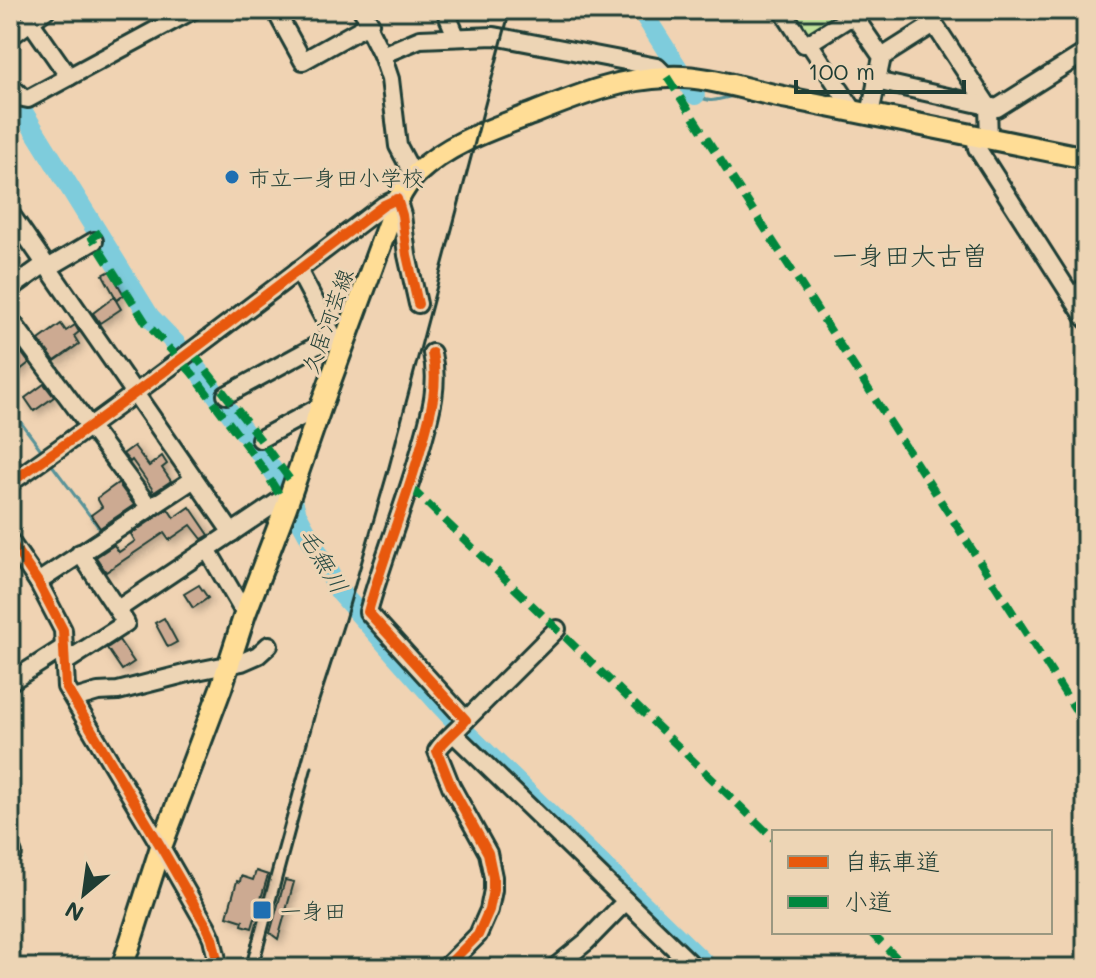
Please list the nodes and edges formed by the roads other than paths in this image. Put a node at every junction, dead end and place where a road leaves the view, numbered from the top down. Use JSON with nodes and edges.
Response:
{"nodes":[{"id":1,"x":46,"y":10,"type":"edge"},
{"id":2,"x":193,"y":10,"type":"edge"},
{"id":3,"x":275,"y":10,"type":"edge"},
{"id":4,"x":362,"y":10,"type":"edge"},
{"id":5,"x":445,"y":10,"type":"edge"},
{"id":6,"x":782,"y":10,"type":"edge"},
{"id":7,"x":857,"y":13,"type":"edge"},
{"id":8,"x":930,"y":17,"type":"edge"},
{"id":9,"x":30,"y":21,"type":"junction"},
{"id":10,"x":368,"y":27,"type":"junction"},
{"id":11,"x":11,"y":35,"type":"edge"},
{"id":12,"x":456,"y":36,"type":"junction"},
{"id":13,"x":809,"y":43,"type":"junction"},
{"id":14,"x":1086,"y":52,"type":"edge"},
{"id":15,"x":382,"y":55,"type":"junction"},
{"id":16,"x":882,"y":57,"type":"junction"},
{"id":17,"x":623,"y":60,"type":"junction"},
{"id":18,"x":668,"y":76,"type":"junction"},
{"id":19,"x":69,"y":77,"type":"junction"},
{"id":20,"x":876,"y":81,"type":"junction"},
{"id":21,"x":625,"y":83,"type":"junction"},
{"id":22,"x":10,"y":85,"type":"edge"},
{"id":23,"x":988,"y":106,"type":"junction"},
{"id":24,"x":862,"y":113,"type":"junction"},
{"id":25,"x":979,"y":141,"type":"junction"},
{"id":26,"x":1086,"y":158,"type":"edge"},
{"id":27,"x":414,"y":176,"type":"junction"},
{"id":28,"x":397,"y":199,"type":"junction"},
{"id":29,"x":10,"y":213,"type":"edge"},
{"id":30,"x":94,"y":241,"type":"dead end"},
{"id":31,"x":46,"y":266,"type":"junction"},
{"id":32,"x":298,"y":270,"type":"junction"},
{"id":33,"x":10,"y":289,"type":"edge"},
{"id":34,"x":1079,"y":292,"type":"edge"},
{"id":35,"x":418,"y":304,"type":"dead end"},
{"id":36,"x":1086,"y":319,"type":"edge"},
{"id":37,"x":12,"y":325,"type":"edge"},
{"id":38,"x":338,"y":344,"type":"junction"},
{"id":39,"x":432,"y":353,"type":"dead end"},
{"id":40,"x":135,"y":395,"type":"junction"},
{"id":41,"x":226,"y":395,"type":"dead end"},
{"id":42,"x":321,"y":406,"type":"junction"},
{"id":43,"x":90,"y":428,"type":"junction"},
{"id":44,"x":260,"y":439,"type":"dead end"},
{"id":45,"x":194,"y":479,"type":"junction"},
{"id":46,"x":10,"y":483,"type":"edge"},
{"id":47,"x":290,"y":497,"type":"junction"},
{"id":48,"x":150,"y":508,"type":"junction"},
{"id":49,"x":232,"y":533,"type":"junction"},
{"id":50,"x":10,"y":541,"type":"edge"},
{"id":51,"x":207,"y":549,"type":"junction"},
{"id":52,"x":80,"y":553,"type":"junction"},
{"id":53,"x":38,"y":582,"type":"junction"},
{"id":54,"x":118,"y":609,"type":"junction"},
{"id":55,"x":245,"y":614,"type":"junction"},
{"id":56,"x":557,"y":629,"type":"dead end"},
{"id":57,"x":269,"y":645,"type":"dead end"},
{"id":58,"x":64,"y":655,"type":"junction"},
{"id":59,"x":228,"y":665,"type":"junction"},
{"id":60,"x":10,"y":682,"type":"edge"},
{"id":61,"x":74,"y":699,"type":"junction"},
{"id":62,"x":460,"y":727,"type":"junction"},
{"id":63,"x":161,"y":847,"type":"junction"},
{"id":64,"x":10,"y":849,"type":"edge"},
{"id":65,"x":10,"y":856,"type":"edge"},
{"id":66,"x":626,"y":901,"type":"junction"},
{"id":67,"x":122,"y":968,"type":"edge"},
{"id":68,"x":219,"y":968,"type":"edge"},
{"id":69,"x":445,"y":968,"type":"edge"},
{"id":70,"x":554,"y":968,"type":"edge"},
{"id":71,"x":695,"y":968,"type":"edge"}],
"edges":[{"from":1,"to":9,"type":"street"},
{"from":2,"to":19,"type":"street"},
{"from":3,"to":10,"type":"street"},
{"from":4,"to":10,"type":"street"},
{"from":5,"to":12,"type":"street"},
{"from":6,"to":13,"type":"street"},
{"from":7,"to":13,"type":"street"},
{"from":7,"to":16,"type":"street"},
{"from":8,"to":16,"type":"street"},
{"from":8,"to":23,"type":"street"},
{"from":9,"to":11,"type":"street"},
{"from":9,"to":19,"type":"street"},
{"from":10,"to":15,"type":"street"},
{"from":12,"to":15,"type":"street"},
{"from":12,"to":17,"type":"street"},
{"from":13,"to":24,"type":"street"},
{"from":14,"to":23,"type":"street"},
{"from":15,"to":27,"type":"street"},
{"from":16,"to":20,"type":"street"},
{"from":17,"to":18,"type":"street"},
{"from":17,"to":21,"type":"street"},
{"from":18,"to":21,"type":"main road","name":"久居河芸線"},
{"from":18,"to":24,"type":"main road","name":"久居河芸線"},
{"from":19,"to":22,"type":"street"},
{"from":20,"to":23,"type":"street"},
{"from":20,"to":24,"type":"street"},
{"from":21,"to":27,"type":"main road","name":"久居河芸線"},
{"from":23,"to":25,"type":"street"},
{"from":24,"to":25,"type":"main road","name":"久居河芸線"},
{"from":25,"to":26,"type":"main road","name":"久居河芸線"},
{"from":25,"to":34,"type":"street"},
{"from":27,"to":28,"type":"main road","name":"久居河芸線"},
{"from":28,"to":32,"type":"street"},
{"from":28,"to":35,"type":"street"},
{"from":28,"to":38,"type":"main road","name":"久居河芸線"},
{"from":29,"to":31,"type":"street"},
{"from":30,"to":31,"type":"street"},
{"from":31,"to":33,"type":"street"},
{"from":31,"to":40,"type":"street"},
{"from":32,"to":38,"type":"street"},
{"from":32,"to":40,"type":"street"},
{"from":34,"to":36,"type":"street"},
{"from":37,"to":43,"type":"street"},
{"from":38,"to":41,"type":"street"},
{"from":38,"to":42,"type":"main road","name":"久居河芸線"},
{"from":39,"to":62,"type":"street"},
{"from":40,"to":43,"type":"street"},
{"from":40,"to":45,"type":"street"},
{"from":42,"to":44,"type":"street"},
{"from":42,"to":47,"type":"main road","name":"久居河芸線"},
{"from":43,"to":46,"type":"street"},
{"from":43,"to":48,"type":"street"},
{"from":45,"to":48,"type":"street"},
{"from":45,"to":49,"type":"street"},
{"from":47,"to":49,"type":"street"},
{"from":47,"to":55,"type":"main road","name":"久居河芸線"},
{"from":48,"to":52,"type":"street"},
{"from":49,"to":51,"type":"street"},
{"from":50,"to":53,"type":"street"},
{"from":51,"to":54,"type":"street"},
{"from":51,"to":55,"type":"street"},
{"from":52,"to":53,"type":"street"},
{"from":52,"to":54,"type":"street"},
{"from":53,"to":58,"type":"street"},
{"from":54,"to":58,"type":"street"},
{"from":55,"to":59,"type":"main road","name":"久居河芸線"},
{"from":56,"to":62,"type":"street"},
{"from":57,"to":59,"type":"street"},
{"from":58,"to":60,"type":"street"},
{"from":58,"to":61,"type":"street"},
{"from":59,"to":61,"type":"street"},
{"from":59,"to":63,"type":"main road","name":"久居河芸線"},
{"from":61,"to":63,"type":"street"},
{"from":62,"to":66,"type":"street"},
{"from":62,"to":69,"type":"street"},
{"from":63,"to":67,"type":"main road","name":"久居河芸線"},
{"from":63,"to":68,"type":"street"},
{"from":64,"to":65,"type":"street"},
{"from":66,"to":70,"type":"street"},
{"from":66,"to":71,"type":"street"}]}
